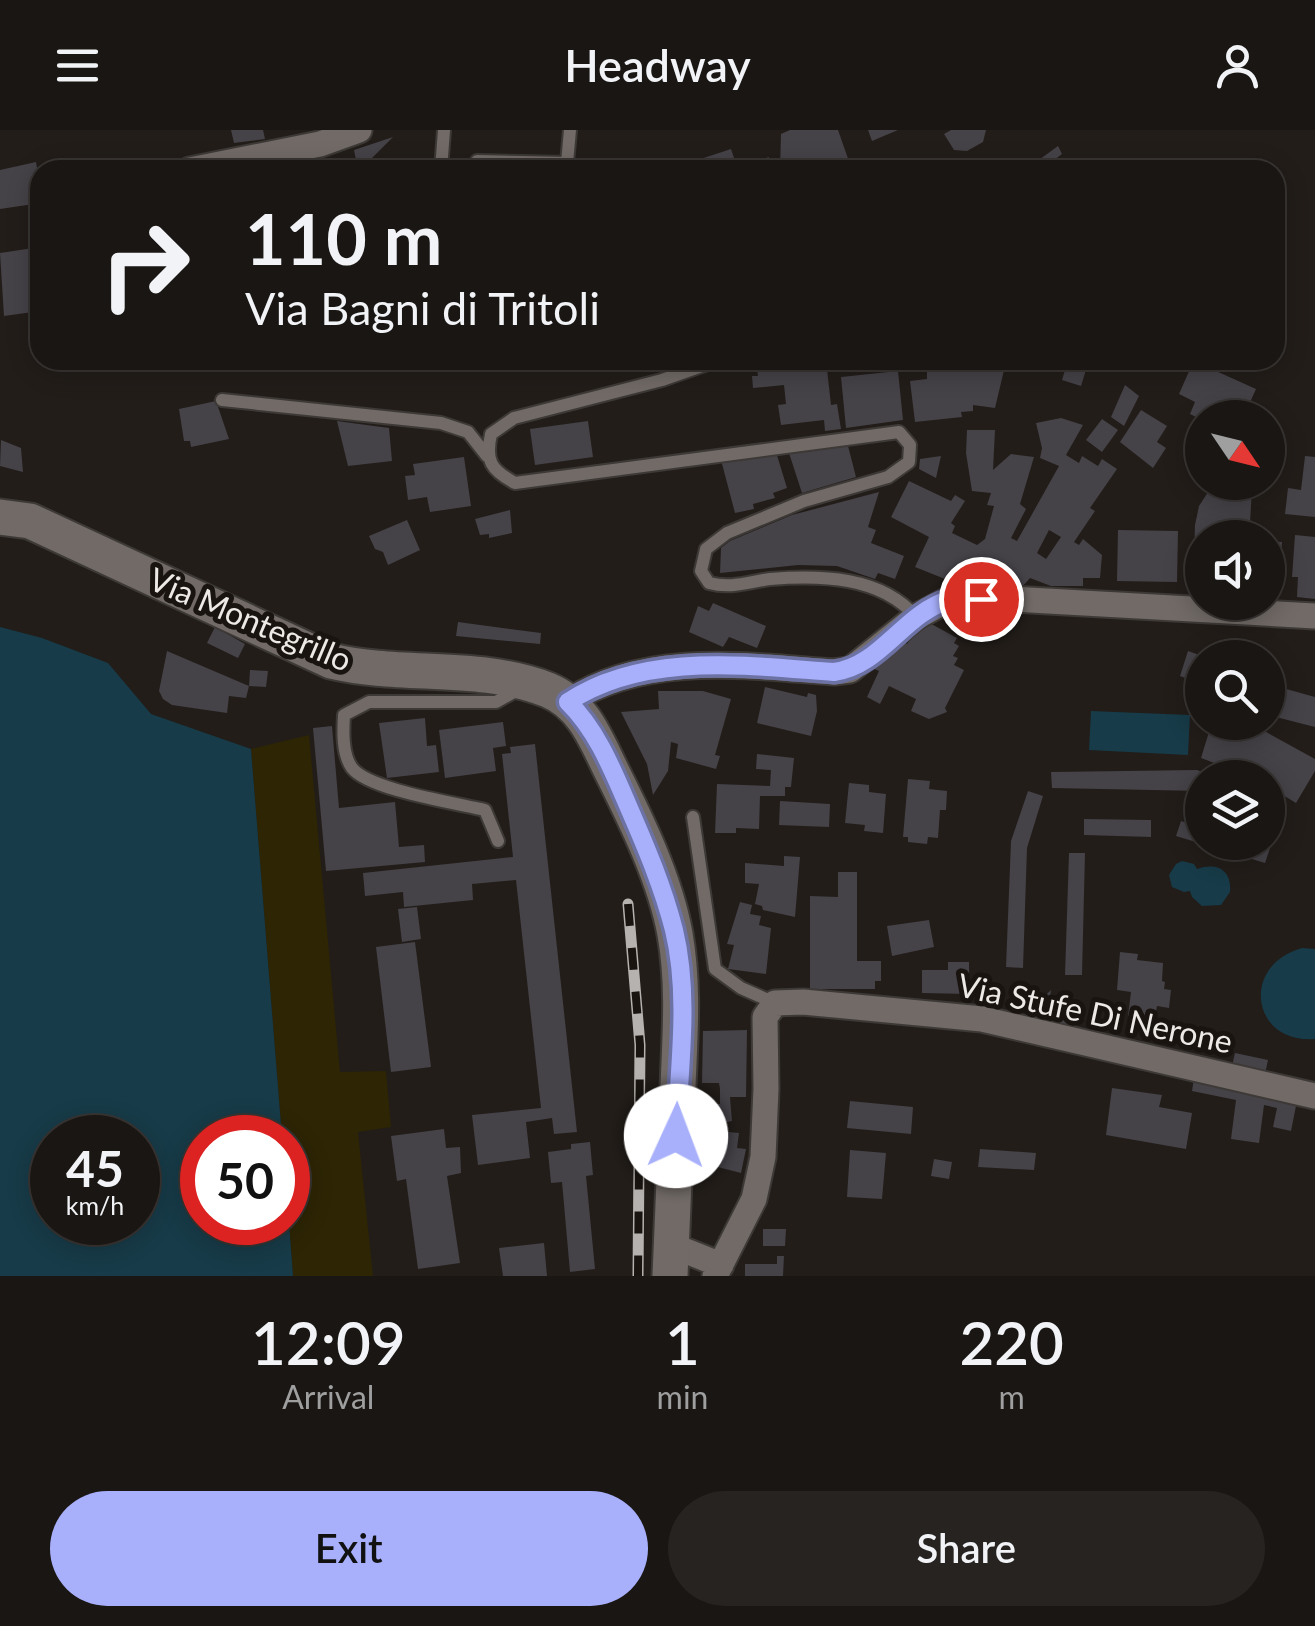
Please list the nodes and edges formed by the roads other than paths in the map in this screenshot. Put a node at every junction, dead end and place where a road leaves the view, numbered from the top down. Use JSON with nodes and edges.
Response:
{"nodes":[{"id":1,"x":359,"y":130,"type":"edge"},
{"id":2,"x":444,"y":130,"type":"edge"},
{"id":3,"x":570,"y":130,"type":"edge"},
{"id":4,"x":302,"y":138,"type":"edge"},
{"id":5,"x":225,"y":160,"type":"edge"},
{"id":6,"x":442,"y":160,"type":"edge"},
{"id":7,"x":567,"y":160,"type":"edge"},
{"id":8,"x":690,"y":370,"type":"edge"},
{"id":9,"x":222,"y":400,"type":"dead end"},
{"id":10,"x":486,"y":456,"type":"junction"},
{"id":11,"x":0,"y":517,"type":"edge"},
{"id":12,"x":1315,"y":616,"type":"edge"},
{"id":13,"x":916,"y":617,"type":"junction"},
{"id":14,"x":520,"y":681,"type":"junction"},
{"id":15,"x":568,"y":702,"type":"junction"},
{"id":16,"x":693,"y":817,"type":"dead end"},
{"id":17,"x":498,"y":841,"type":"dead end"},
{"id":18,"x":775,"y":1003,"type":"junction"},
{"id":19,"x":1314,"y":1096,"type":"edge"},
{"id":20,"x":671,"y":1260,"type":"edge"},
{"id":21,"x":718,"y":1270,"type":"edge"}],
"edges":[{"from":1,"to":4,"type":"street"},
{"from":2,"to":6,"type":"lane"},
{"from":3,"to":7,"type":"lane"},
{"from":4,"to":5,"type":"street"},
{"from":8,"to":10,"type":"lane"},
{"from":9,"to":10,"type":"lane"},
{"from":10,"to":13,"type":"lane"},
{"from":11,"to":14,"type":"main road","name":"Via Montegrillo"},
{"from":12,"to":13,"type":"street"},
{"from":13,"to":15,"type":"street"},
{"from":14,"to":15,"type":"main road"},
{"from":14,"to":17,"type":"lane"},
{"from":15,"to":20,"type":"main road"},
{"from":16,"to":18,"type":"lane"},
{"from":18,"to":19,"type":"street","name":"Via Stufe Di Nerone"},
{"from":18,"to":21,"type":"street"},
{"from":20,"to":21,"type":"street"}]}
